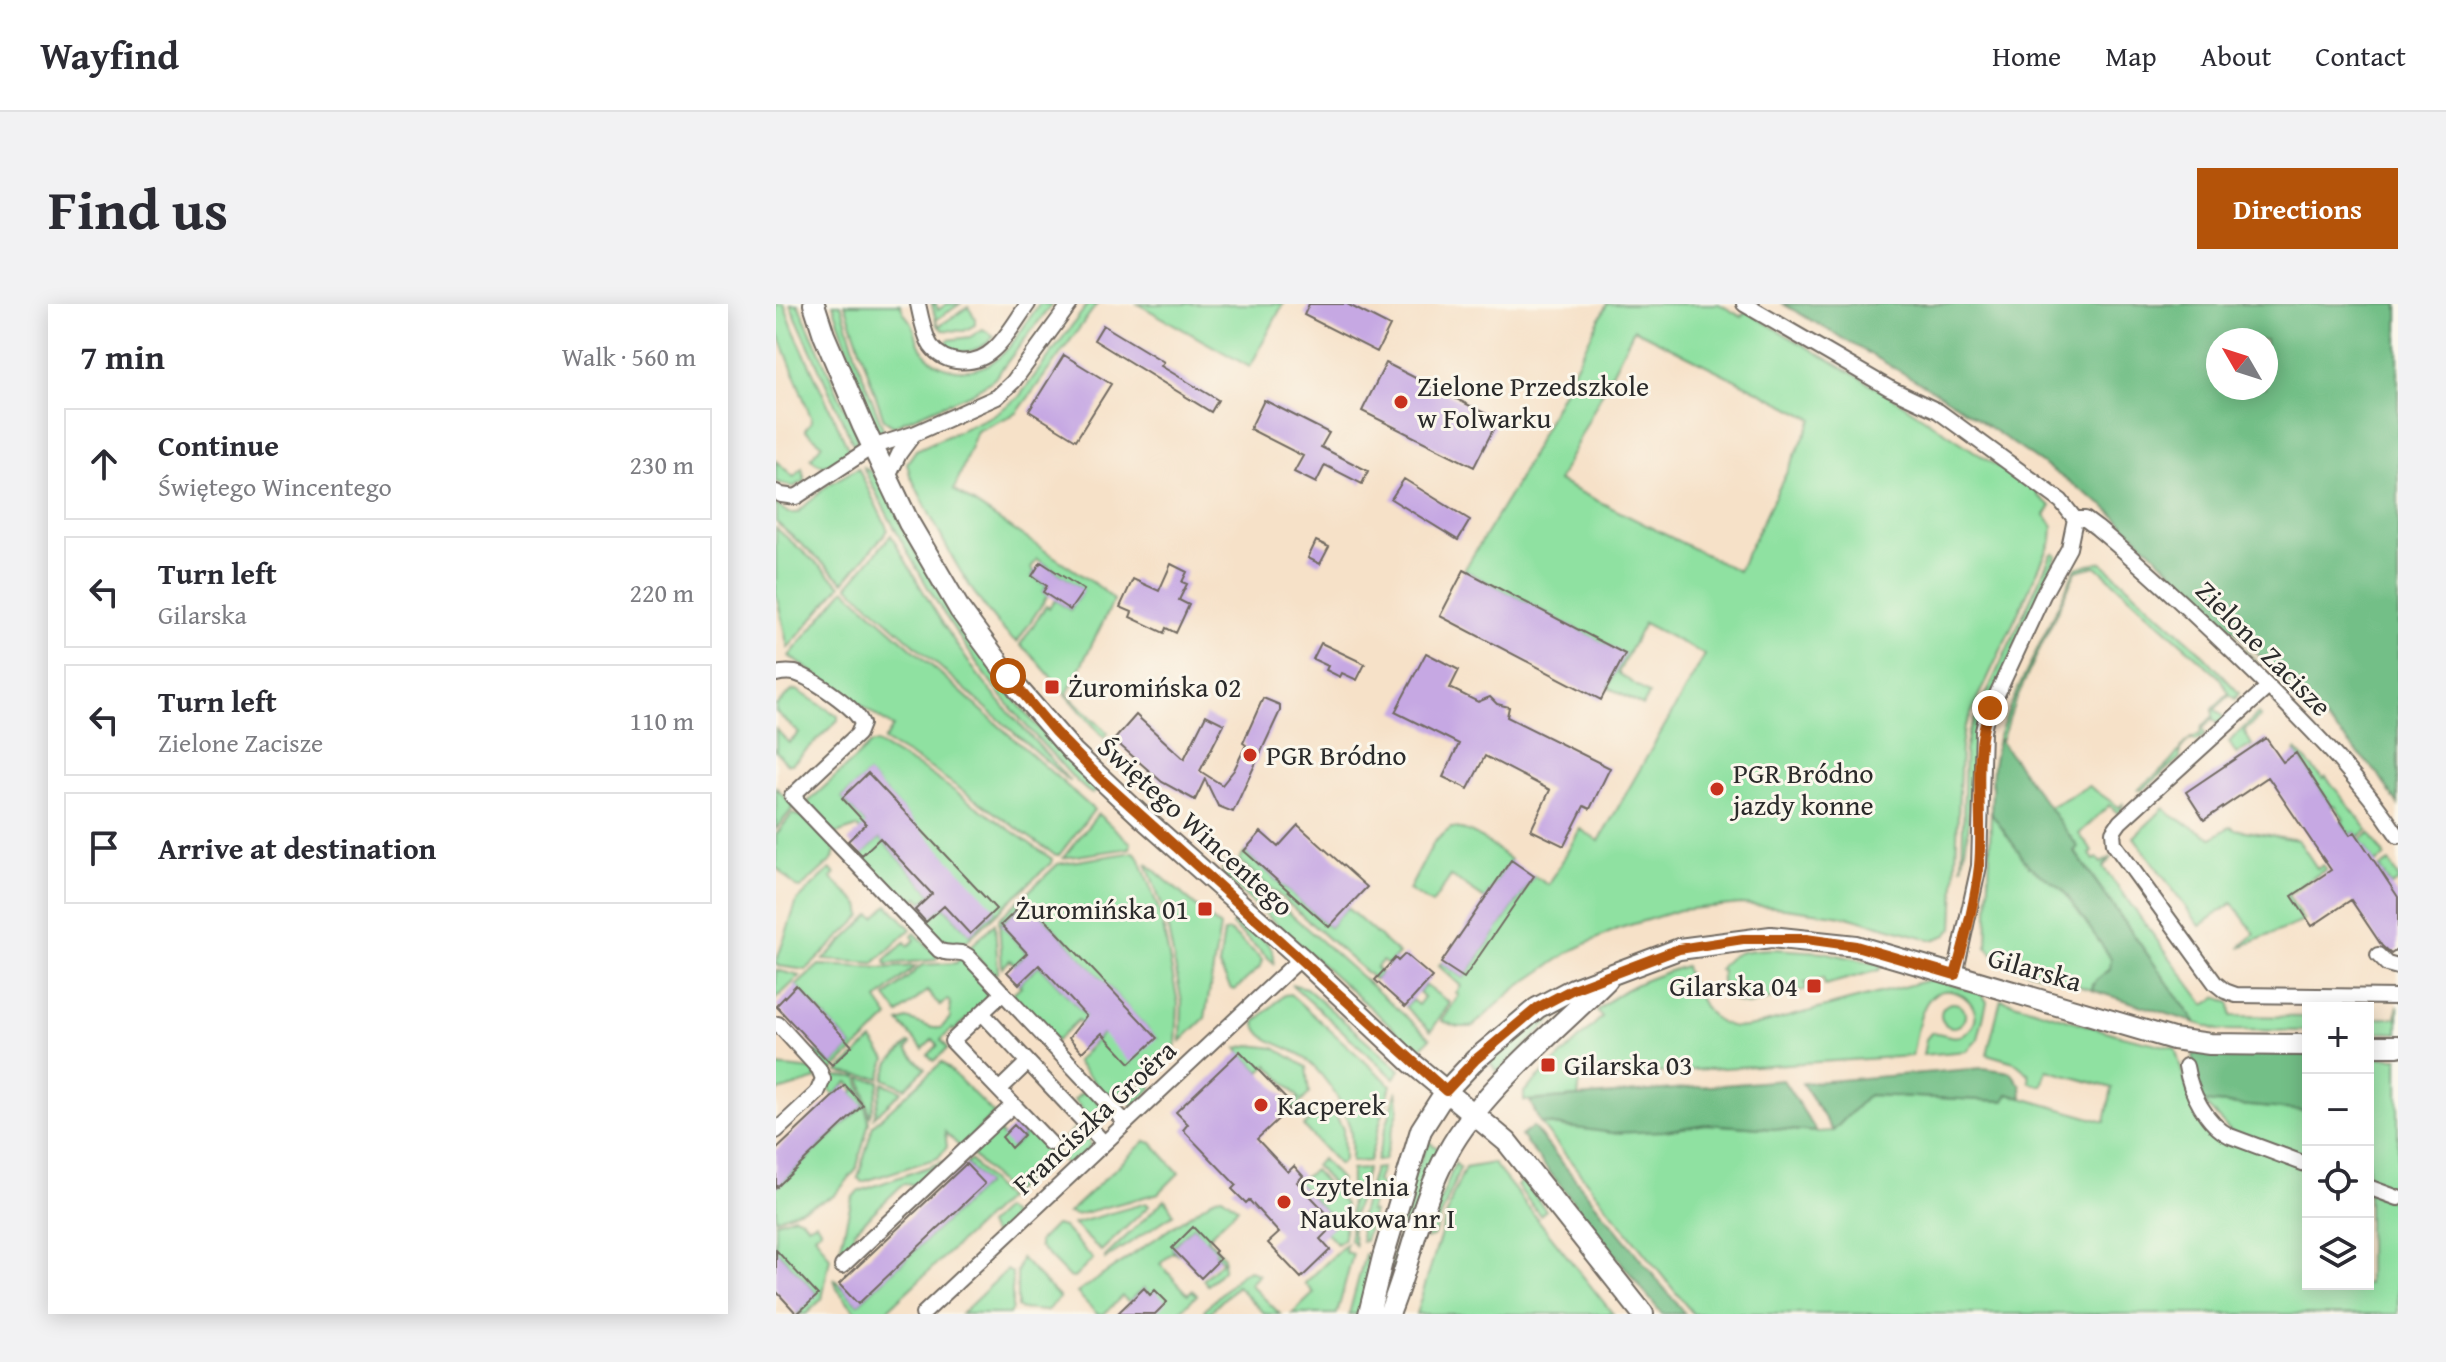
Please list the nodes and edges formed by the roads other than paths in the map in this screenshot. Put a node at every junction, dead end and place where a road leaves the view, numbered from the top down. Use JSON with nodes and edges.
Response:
{"nodes":[{"id":1,"x":814,"y":304,"type":"edge"},
{"id":2,"x":918,"y":304,"type":"edge"},
{"id":3,"x":1028,"y":304,"type":"edge"},
{"id":4,"x":1070,"y":304,"type":"edge"},
{"id":5,"x":1744,"y":304,"type":"edge"},
{"id":6,"x":916,"y":433,"type":"junction"},
{"id":7,"x":872,"y":447,"type":"junction"},
{"id":8,"x":887,"y":479,"type":"junction"},
{"id":9,"x":776,"y":492,"type":"edge"},
{"id":10,"x":2075,"y":519,"type":"junction"},
{"id":11,"x":776,"y":674,"type":"edge"},
{"id":12,"x":2268,"y":687,"type":"junction"},
{"id":13,"x":2398,"y":836,"type":"edge"},
{"id":14,"x":2378,"y":955,"type":"dead end"},
{"id":15,"x":1301,"y":958,"type":"junction"},
{"id":16,"x":2398,"y":967,"type":"edge"},
{"id":17,"x":1955,"y":975,"type":"junction"},
{"id":18,"x":1610,"y":977,"type":"junction"},
{"id":19,"x":1003,"y":993,"type":"junction"},
{"id":20,"x":2398,"y":997,"type":"edge"},
{"id":21,"x":982,"y":1013,"type":"junction"},
{"id":22,"x":778,"y":1024,"type":"dead end"},
{"id":23,"x":2302,"y":1045,"type":"edge"},
{"id":24,"x":2374,"y":1046,"type":"edge"},
{"id":25,"x":2398,"y":1046,"type":"edge"},
{"id":26,"x":1028,"y":1062,"type":"junction"},
{"id":27,"x":2186,"y":1066,"type":"dead end"},
{"id":28,"x":999,"y":1090,"type":"junction"},
{"id":29,"x":1446,"y":1091,"type":"junction"},
{"id":30,"x":1013,"y":1105,"type":"junction"},
{"id":31,"x":1475,"y":1115,"type":"junction"},
{"id":32,"x":1126,"y":1123,"type":"junction"},
{"id":33,"x":776,"y":1131,"type":"edge"},
{"id":34,"x":1050,"y":1143,"type":"dead end"},
{"id":35,"x":1104,"y":1143,"type":"junction"},
{"id":36,"x":2302,"y":1163,"type":"edge"},
{"id":37,"x":2374,"y":1189,"type":"edge"},
{"id":38,"x":2398,"y":1198,"type":"edge"},
{"id":39,"x":842,"y":1266,"type":"dead end"},
{"id":40,"x":923,"y":1314,"type":"edge"},
{"id":41,"x":1369,"y":1314,"type":"edge"},
{"id":42,"x":1389,"y":1314,"type":"edge"},
{"id":43,"x":1643,"y":1314,"type":"edge"}],
"edges":[{"from":1,"to":7,"type":"street","name":"Świętego Wincentego"},
{"from":2,"to":3,"type":"street"},
{"from":4,"to":6,"type":"street"},
{"from":5,"to":10,"type":"street","name":"Zielone Zacisze"},
{"from":6,"to":7,"type":"street"},
{"from":6,"to":8,"type":"street"},
{"from":7,"to":8,"type":"street","name":"Świętego Wincentego"},
{"from":7,"to":9,"type":"street"},
{"from":8,"to":15,"type":"street","name":"Świętego Wincentego"},
{"from":10,"to":12,"type":"street","name":"Zielone Zacisze"},
{"from":10,"to":17,"type":"street"},
{"from":11,"to":19,"type":"street"},
{"from":12,"to":13,"type":"street","name":"Zielone Zacisze"},
{"from":12,"to":20,"type":"street"},
{"from":14,"to":16,"type":"street"},
{"from":15,"to":29,"type":"street","name":"Świętego Wincentego"},
{"from":15,"to":32,"type":"street","name":"Franciszka Groëra"},
{"from":17,"to":18,"type":"street","name":"Gilarska"},
{"from":17,"to":23,"type":"street","name":"Gilarska"},
{"from":18,"to":29,"type":"street","name":"Gilarska"},
{"from":18,"to":31,"type":"street","name":"Gilarska"},
{"from":19,"to":21,"type":"street"},
{"from":19,"to":32,"type":"street"},
{"from":21,"to":26,"type":"street"},
{"from":21,"to":28,"type":"street"},
{"from":22,"to":33,"type":"street"},
{"from":24,"to":25,"type":"street"},
{"from":26,"to":28,"type":"street"},
{"from":26,"to":35,"type":"street"},
{"from":27,"to":36,"type":"street"},
{"from":28,"to":30,"type":"street"},
{"from":29,"to":31,"type":"street","name":"Świętego Wincentego"},
{"from":29,"to":41,"type":"street","name":"Gilarska"},
{"from":30,"to":34,"type":"street"},
{"from":30,"to":39,"type":"street"},
{"from":31,"to":42,"type":"street","name":"Gilarska"},
{"from":31,"to":43,"type":"street","name":"Świętego Wincentego"},
{"from":32,"to":35,"type":"street","name":"Franciszka Groëra"},
{"from":35,"to":40,"type":"street","name":"Franciszka Groëra"},
{"from":37,"to":38,"type":"street"}]}
